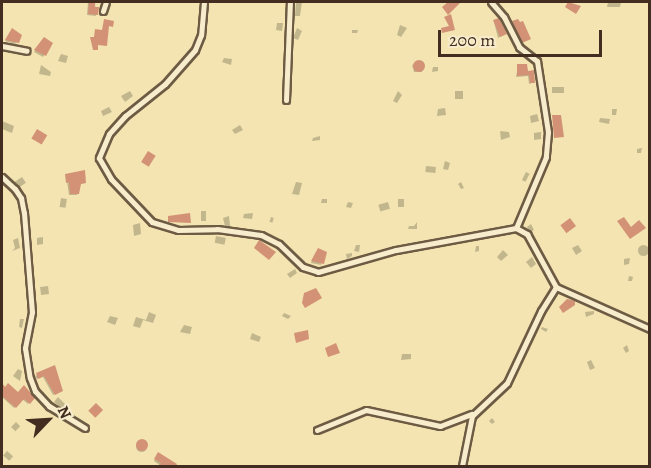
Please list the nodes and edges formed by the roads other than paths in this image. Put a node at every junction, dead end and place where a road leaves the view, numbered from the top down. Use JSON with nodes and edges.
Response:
{"nodes":[{"id":1,"x":106,"y":2,"type":"edge"},
{"id":2,"x":204,"y":2,"type":"edge"},
{"id":3,"x":290,"y":2,"type":"edge"},
{"id":4,"x":490,"y":2,"type":"edge"},
{"id":5,"x":103,"y":11,"type":"dead end"},
{"id":6,"x":2,"y":46,"type":"edge"},
{"id":7,"x":27,"y":51,"type":"dead end"},
{"id":8,"x":286,"y":100,"type":"dead end"},
{"id":9,"x":2,"y":177,"type":"edge"},
{"id":10,"x":516,"y":228,"type":"junction"},
{"id":11,"x":556,"y":288,"type":"junction"},
{"id":12,"x":650,"y":330,"type":"edge"},
{"id":13,"x":474,"y":413,"type":"junction"},
{"id":14,"x":85,"y":428,"type":"dead end"},
{"id":15,"x":316,"y":430,"type":"dead end"},
{"id":16,"x":462,"y":466,"type":"edge"}],
"edges":[{"from":1,"to":5,"type":"street"},
{"from":2,"to":10,"type":"street"},
{"from":3,"to":8,"type":"street"},
{"from":4,"to":10,"type":"street"},
{"from":6,"to":7,"type":"street"},
{"from":9,"to":14,"type":"street"},
{"from":10,"to":11,"type":"street"},
{"from":11,"to":12,"type":"street"},
{"from":11,"to":13,"type":"street"},
{"from":13,"to":15,"type":"street"},
{"from":13,"to":16,"type":"street"}]}
